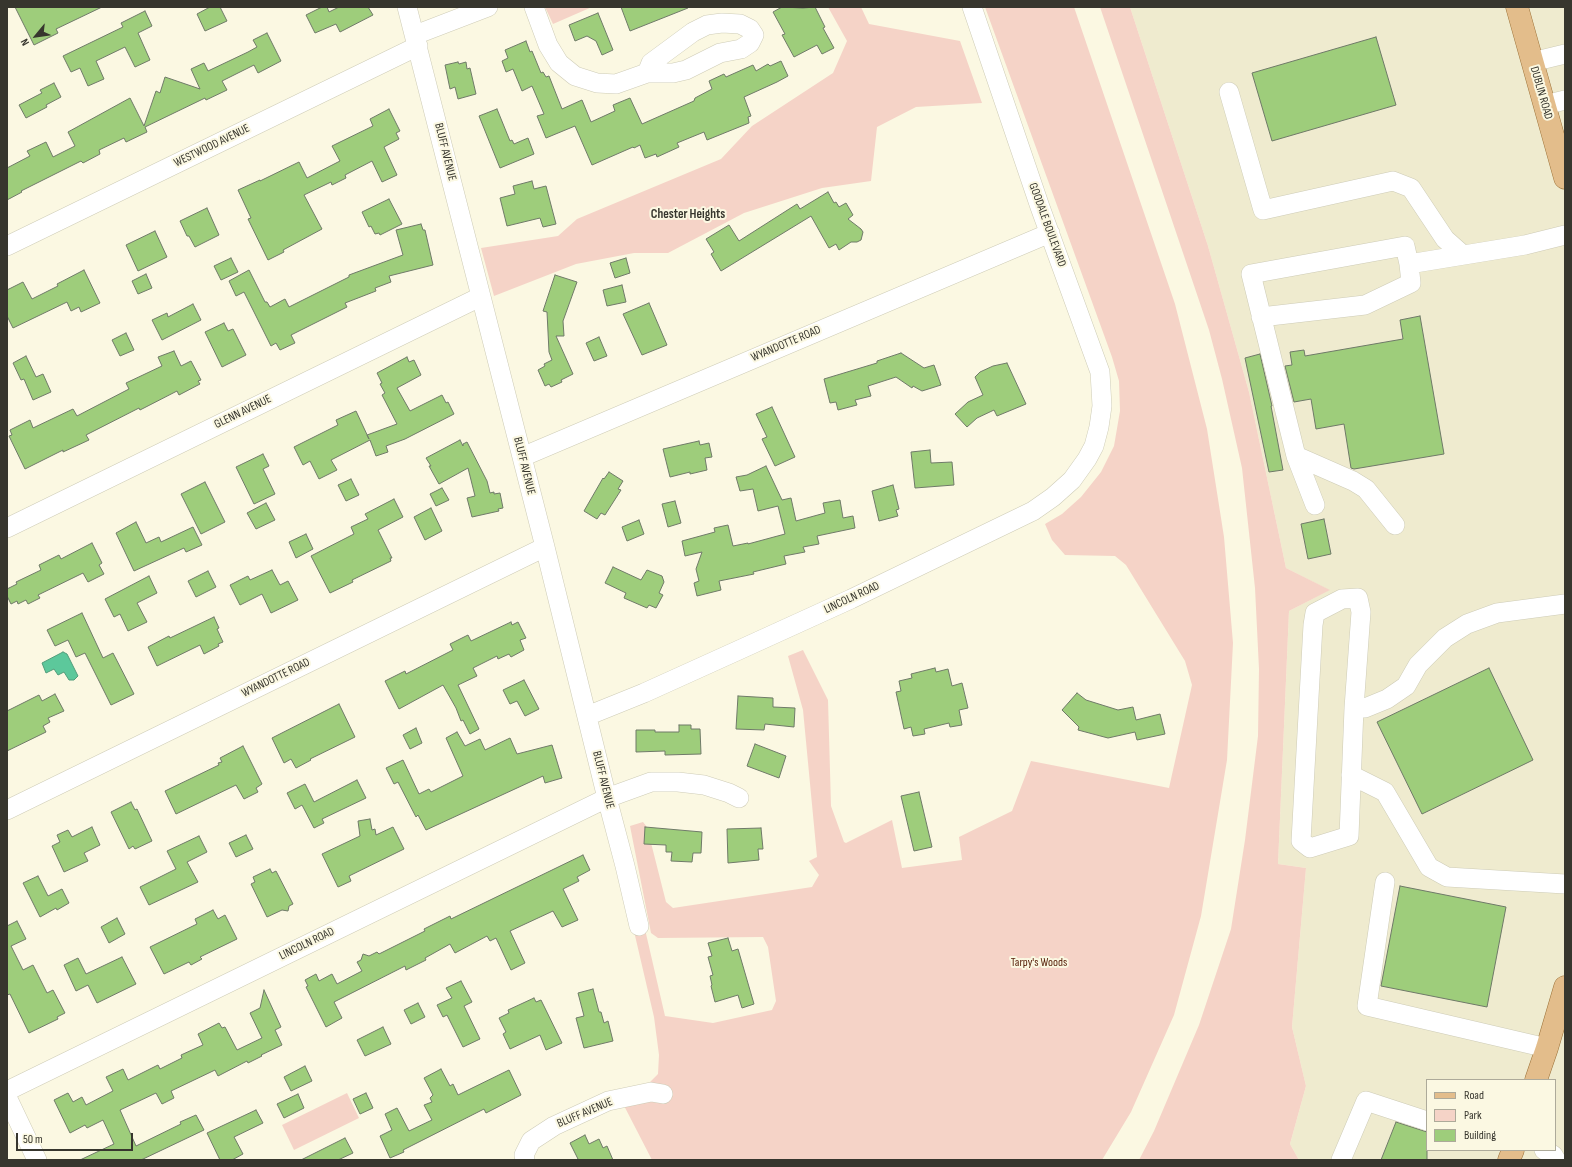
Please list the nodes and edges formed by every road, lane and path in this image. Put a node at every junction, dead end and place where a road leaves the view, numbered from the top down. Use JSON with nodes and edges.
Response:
{"nodes":[{"id":1,"x":407,"y":7,"type":"edge"},
{"id":2,"x":488,"y":7,"type":"edge"},
{"id":3,"x":534,"y":7,"type":"edge"},
{"id":4,"x":972,"y":7,"type":"edge"},
{"id":5,"x":1517,"y":7,"type":"edge"},
{"id":6,"x":416,"y":41,"type":"junction"},
{"id":7,"x":1565,"y":54,"type":"edge"},
{"id":8,"x":1532,"y":62,"type":"junction"},
{"id":9,"x":648,"y":73,"type":"junction"},
{"id":10,"x":1229,"y":92,"type":"dead end"},
{"id":11,"x":1555,"y":102,"type":"edge"},
{"id":12,"x":1565,"y":178,"type":"edge"},
{"id":13,"x":1050,"y":233,"type":"junction"},
{"id":14,"x":1565,"y":236,"type":"edge"},
{"id":15,"x":7,"y":246,"type":"edge"},
{"id":16,"x":1463,"y":255,"type":"junction"},
{"id":17,"x":1409,"y":264,"type":"junction"},
{"id":18,"x":480,"y":297,"type":"junction"},
{"id":19,"x":1261,"y":317,"type":"junction"},
{"id":20,"x":1094,"y":446,"type":"joint"},
{"id":21,"x":1296,"y":456,"type":"junction"},
{"id":22,"x":522,"y":457,"type":"junction"},
{"id":23,"x":1314,"y":505,"type":"dead end"},
{"id":24,"x":1395,"y":525,"type":"dead end"},
{"id":25,"x":7,"y":528,"type":"edge"},
{"id":26,"x":545,"y":547,"type":"junction"},
{"id":27,"x":1565,"y":604,"type":"edge"},
{"id":28,"x":1354,"y":708,"type":"junction"},
{"id":29,"x":587,"y":716,"type":"junction"},
{"id":30,"x":1351,"y":775,"type":"junction"},
{"id":31,"x":607,"y":798,"type":"junction"},
{"id":32,"x":739,"y":798,"type":"dead end"},
{"id":33,"x":7,"y":810,"type":"edge"},
{"id":34,"x":1385,"y":882,"type":"dead end"},
{"id":35,"x":1565,"y":884,"type":"edge"},
{"id":36,"x":639,"y":926,"type":"dead end"},
{"id":37,"x":1563,"y":999,"type":"edge"},
{"id":38,"x":1547,"y":1048,"type":"junction"},
{"id":39,"x":1536,"y":1079,"type":"edge"},
{"id":40,"x":7,"y":1091,"type":"edge"},
{"id":41,"x":663,"y":1094,"type":"dead end"},
{"id":42,"x":7,"y":1097,"type":"edge"},
{"id":43,"x":1426,"y":1121,"type":"edge"},
{"id":44,"x":1546,"y":1151,"type":"edge"},
{"id":45,"x":38,"y":1160,"type":"edge"},
{"id":46,"x":525,"y":1160,"type":"edge"},
{"id":47,"x":1341,"y":1160,"type":"edge"},
{"id":48,"x":1556,"y":1160,"type":"edge"}],
"edges":[{"from":1,"to":6,"type":"street","name":"BLUFF AVENUE"},
{"from":2,"to":6,"type":"street","name":"WESTWOOD AVENUE"},
{"from":3,"to":9,"type":"street"},
{"from":4,"to":13,"type":"street","name":"GOODALE BOULEVARD"},
{"from":5,"to":8,"type":"main road","name":"DUBLIN ROAD"},
{"from":6,"to":15,"type":"street","name":"WESTWOOD AVENUE"},
{"from":6,"to":18,"type":"street","name":"BLUFF AVENUE"},
{"from":7,"to":8,"type":"street"},
{"from":8,"to":11,"type":"main road","name":"DUBLIN ROAD"},
{"from":9,"to":9,"type":"street"},
{"from":10,"to":16,"type":"street"},
{"from":11,"to":12,"type":"main road","name":"DUBLIN ROAD"},
{"from":13,"to":20,"type":"street","name":"GOODALE BOULEVARD"},
{"from":13,"to":22,"type":"street","name":"WYANDOTTE ROAD"},
{"from":14,"to":16,"type":"street"},
{"from":16,"to":17,"type":"street"},
{"from":17,"to":19,"type":"street"},
{"from":17,"to":19,"type":"street"},
{"from":18,"to":22,"type":"street","name":"BLUFF AVENUE"},
{"from":18,"to":25,"type":"street","name":"GLENN AVENUE"},
{"from":19,"to":21,"type":"street"},
{"from":20,"to":29,"type":"street","name":"LINCOLN ROAD"},
{"from":21,"to":23,"type":"street"},
{"from":21,"to":24,"type":"street"},
{"from":22,"to":26,"type":"street","name":"BLUFF AVENUE"},
{"from":26,"to":29,"type":"street","name":"BLUFF AVENUE"},
{"from":26,"to":33,"type":"street","name":"WYANDOTTE ROAD"},
{"from":27,"to":28,"type":"street"},
{"from":28,"to":30,"type":"street"},
{"from":28,"to":30,"type":"street"},
{"from":29,"to":31,"type":"street","name":"BLUFF AVENUE"},
{"from":30,"to":35,"type":"street"},
{"from":31,"to":32,"type":"street","name":"LINCOLN ROAD"},
{"from":31,"to":36,"type":"street","name":"BLUFF AVENUE"},
{"from":31,"to":40,"type":"street","name":"LINCOLN ROAD"},
{"from":34,"to":38,"type":"street"},
{"from":37,"to":38,"type":"main road"},
{"from":38,"to":39,"type":"main road"},
{"from":41,"to":46,"type":"street","name":"BLUFF AVENUE"},
{"from":42,"to":45,"type":"street"},
{"from":43,"to":47,"type":"street"},
{"from":44,"to":48,"type":"street"}]}
